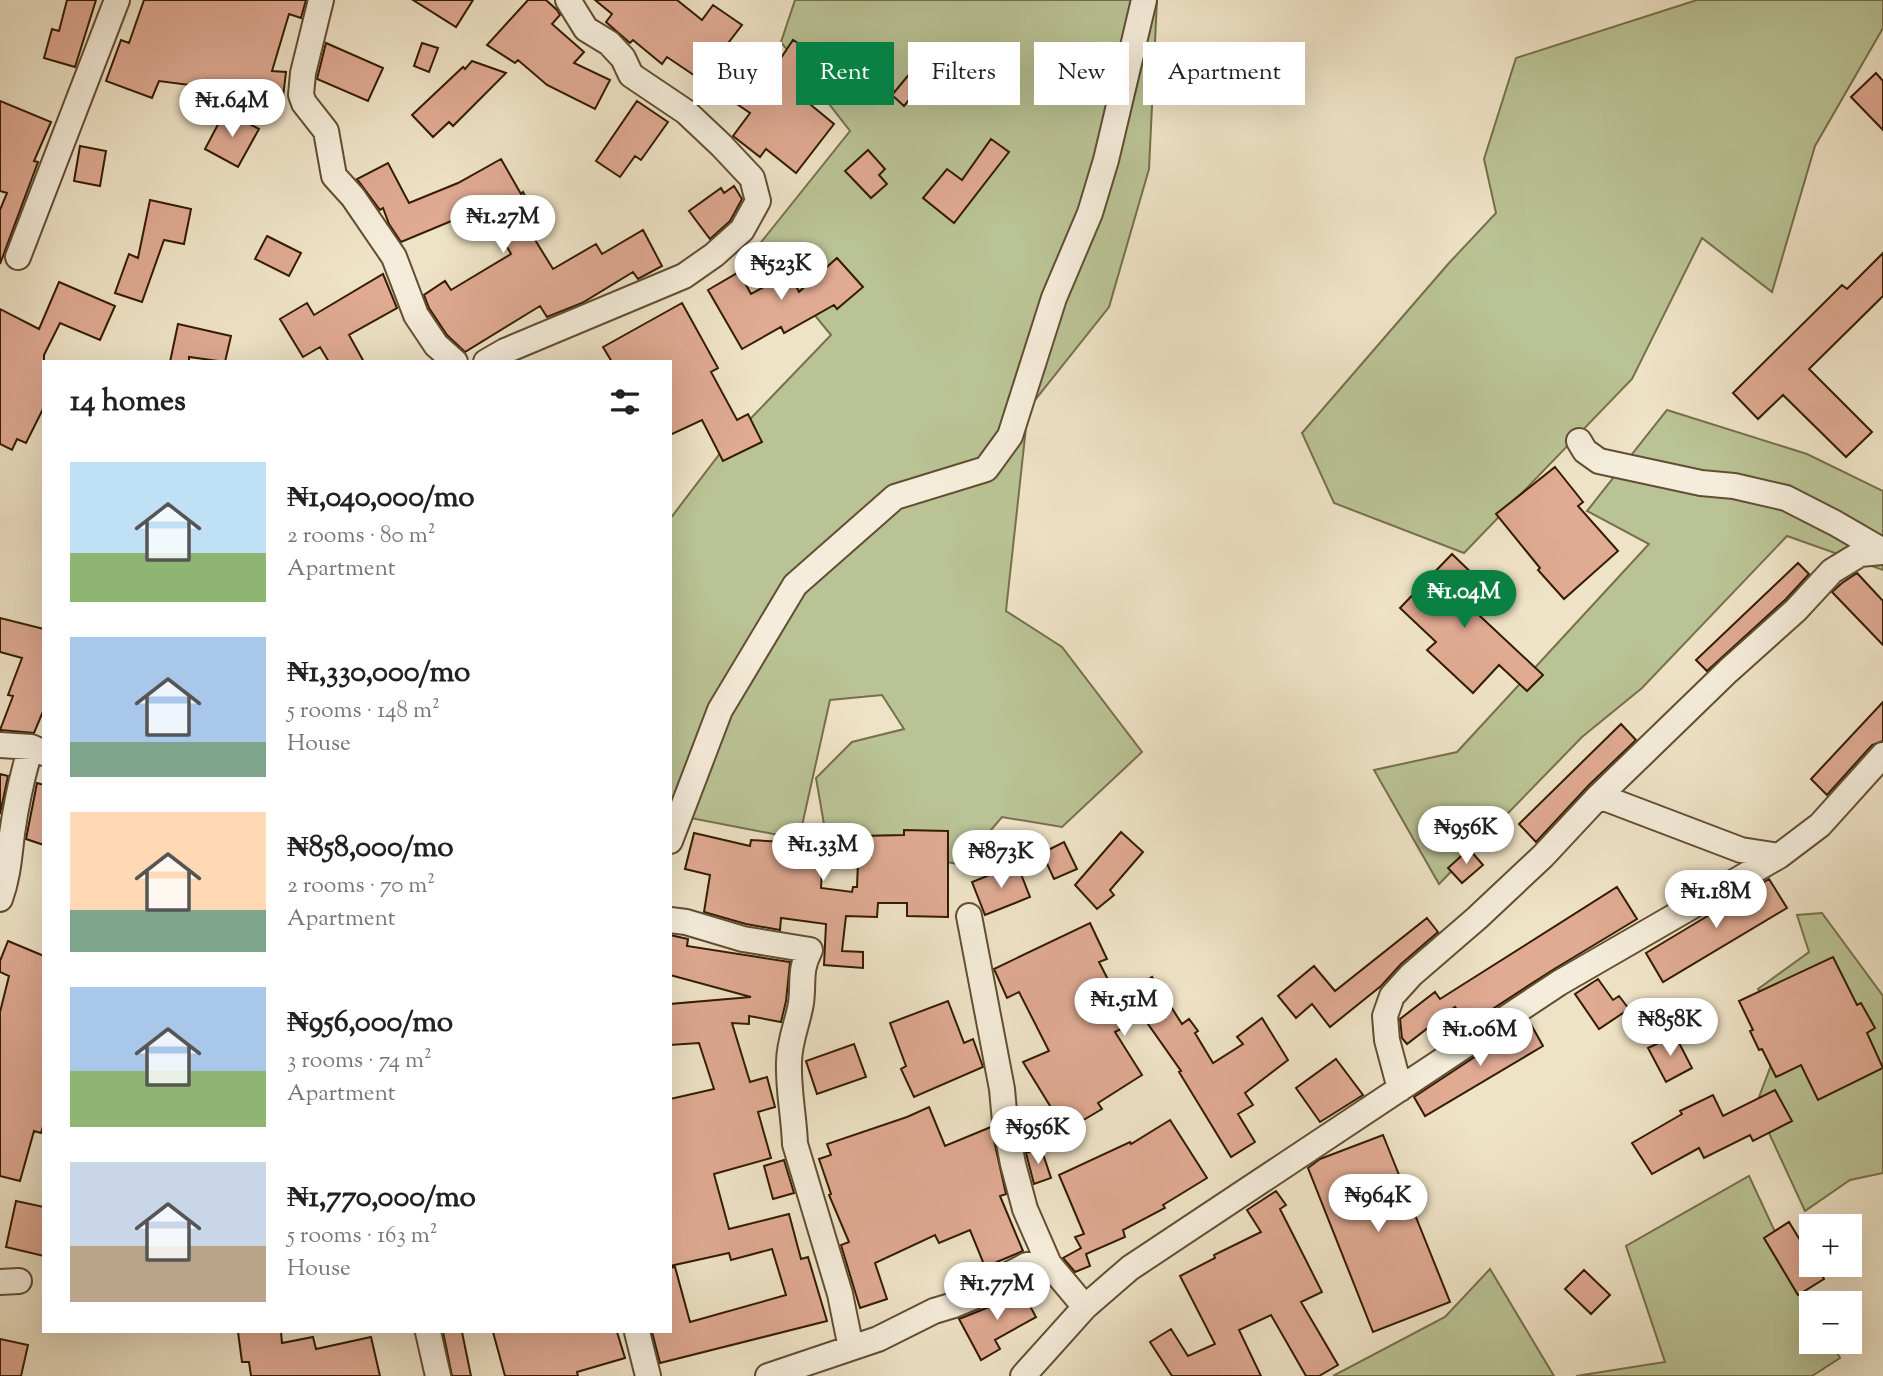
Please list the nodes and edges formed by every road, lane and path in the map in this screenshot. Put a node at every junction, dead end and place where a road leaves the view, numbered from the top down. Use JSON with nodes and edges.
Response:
{"nodes":[{"id":1,"x":117,"y":0,"type":"edge"},
{"id":2,"x":321,"y":0,"type":"edge"},
{"id":3,"x":568,"y":0,"type":"edge"},
{"id":4,"x":1144,"y":0,"type":"edge"},
{"id":5,"x":18,"y":257,"type":"dead end"},
{"id":6,"x":452,"y":360,"type":"edge"},
{"id":7,"x":490,"y":360,"type":"edge"},
{"id":8,"x":1579,"y":441,"type":"dead end"},
{"id":9,"x":1883,"y":551,"type":"edge"},
{"id":10,"x":0,"y":745,"type":"edge"},
{"id":11,"x":37,"y":750,"type":"edge"},
{"id":12,"x":1883,"y":755,"type":"edge"},
{"id":13,"x":1600,"y":796,"type":"junction"},
{"id":14,"x":672,"y":836,"type":"edge"},
{"id":15,"x":1779,"y":856,"type":"junction"},
{"id":16,"x":0,"y":899,"type":"edge"},
{"id":17,"x":970,"y":916,"type":"dead end"},
{"id":18,"x":672,"y":920,"type":"edge"},
{"id":19,"x":1400,"y":1089,"type":"junction"},
{"id":20,"x":1049,"y":1264,"type":"junction"},
{"id":21,"x":1085,"y":1307,"type":"junction"},
{"id":22,"x":428,"y":1333,"type":"edge"},
{"id":23,"x":637,"y":1333,"type":"edge"},
{"id":24,"x":851,"y":1348,"type":"junction"},
{"id":25,"x":438,"y":1376,"type":"edge"},
{"id":26,"x":648,"y":1376,"type":"edge"},
{"id":27,"x":768,"y":1376,"type":"edge"},
{"id":28,"x":1023,"y":1376,"type":"edge"}],
"edges":[{"from":1,"to":5,"type":"street"},
{"from":2,"to":6,"type":"street"},
{"from":3,"to":7,"type":"street"},
{"from":4,"to":14,"type":"street"},
{"from":8,"to":9,"type":"street"},
{"from":9,"to":13,"type":"street"},
{"from":10,"to":11,"type":"street"},
{"from":11,"to":16,"type":"street"},
{"from":12,"to":15,"type":"street"},
{"from":13,"to":15,"type":"street"},
{"from":13,"to":19,"type":"street"},
{"from":15,"to":19,"type":"street"},
{"from":17,"to":20,"type":"street"},
{"from":18,"to":24,"type":"street"},
{"from":19,"to":21,"type":"street"},
{"from":20,"to":21,"type":"street"},
{"from":20,"to":24,"type":"street"},
{"from":21,"to":28,"type":"street"},
{"from":22,"to":25,"type":"street"},
{"from":23,"to":26,"type":"street"},
{"from":24,"to":27,"type":"street"}]}
